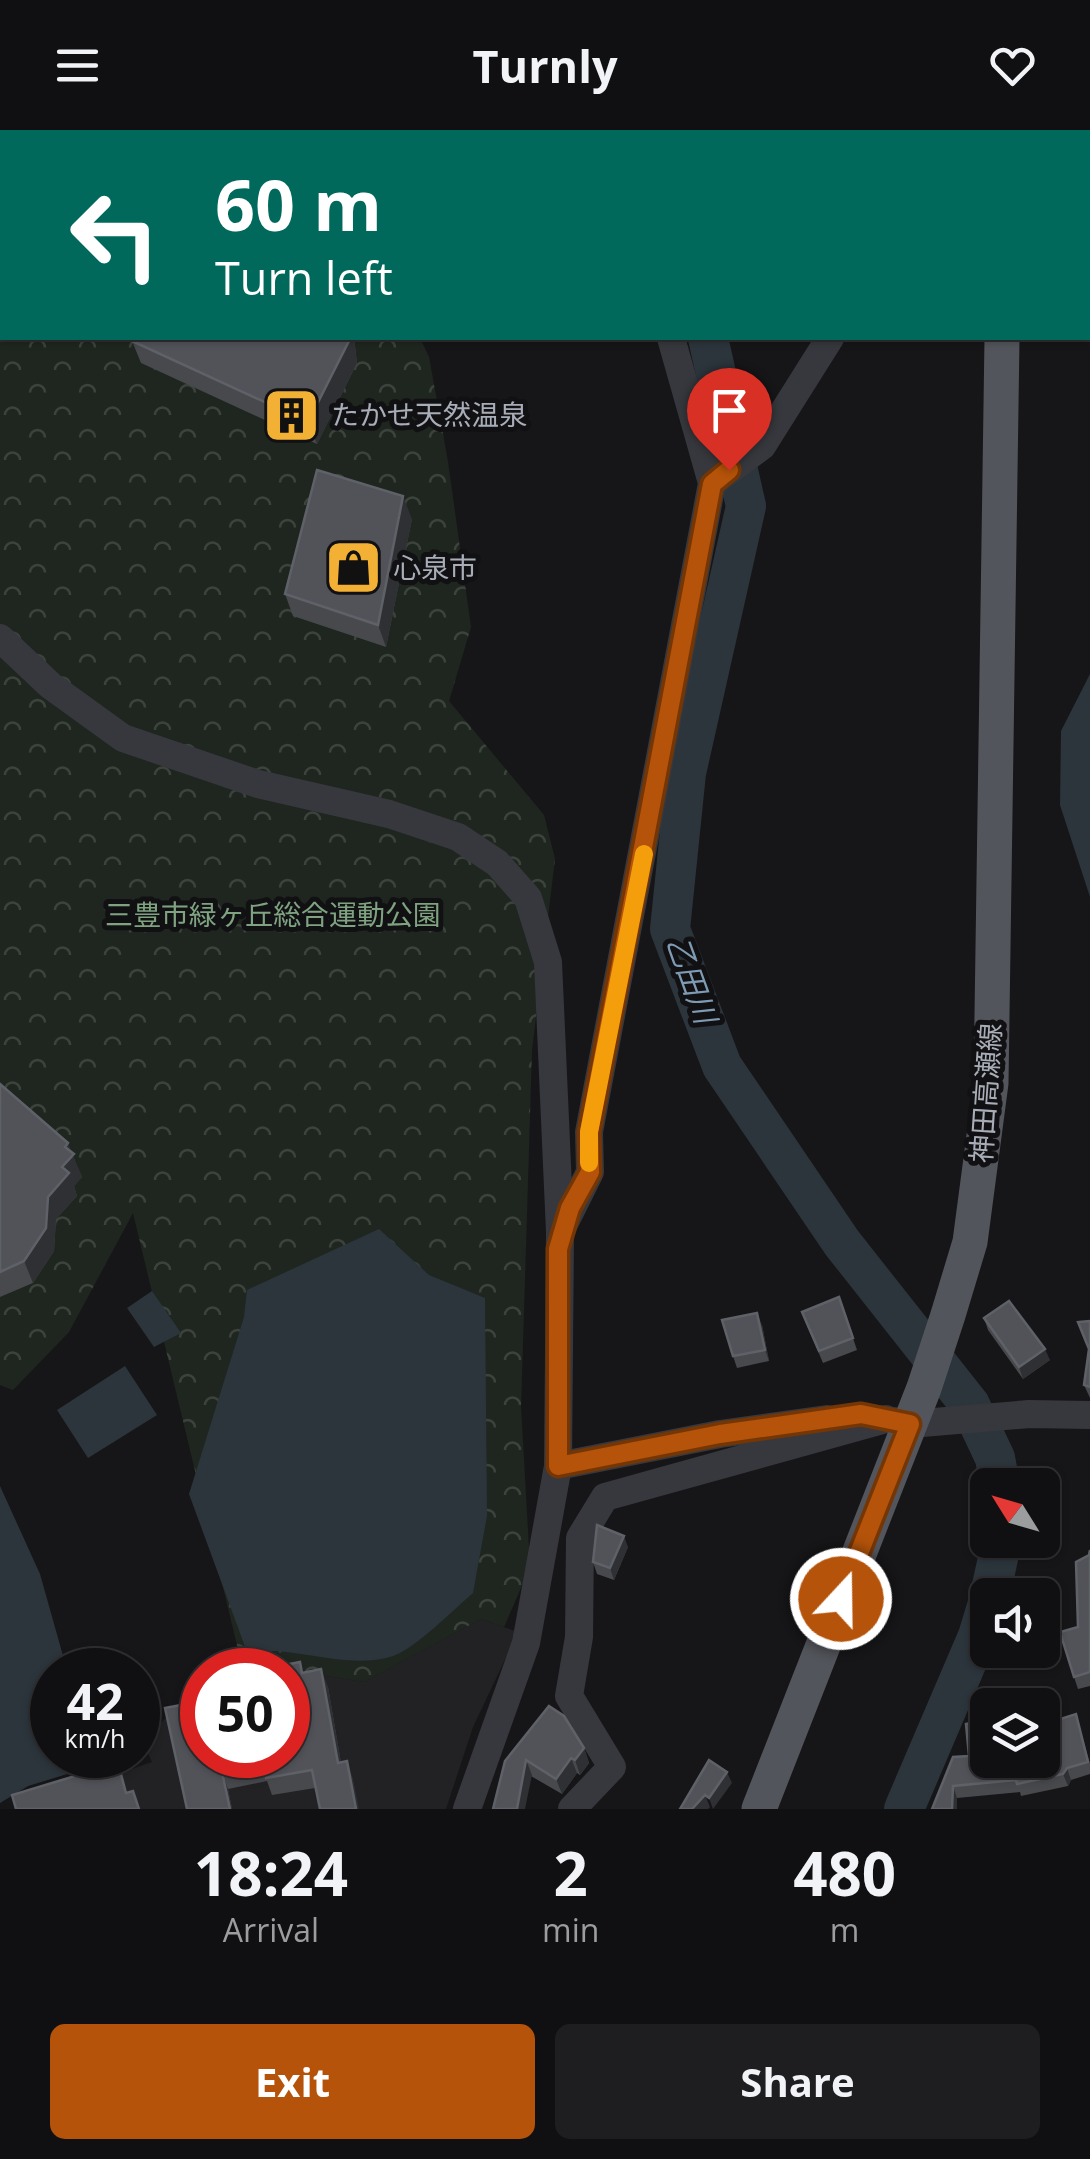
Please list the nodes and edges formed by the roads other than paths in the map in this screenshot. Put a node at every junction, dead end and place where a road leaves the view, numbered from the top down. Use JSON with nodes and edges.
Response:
{"nodes":[{"id":1,"x":673,"y":340,"type":"edge"},
{"id":2,"x":829,"y":340,"type":"edge"},
{"id":3,"x":1002,"y":340,"type":"edge"},
{"id":4,"x":712,"y":484,"type":"junction"},
{"id":5,"x":0,"y":638,"type":"edge"},
{"id":6,"x":560,"y":1232,"type":"junction"},
{"id":7,"x":1090,"y":1415,"type":"edge"},
{"id":8,"x":898,"y":1422,"type":"junction"},
{"id":9,"x":558,"y":1466,"type":"junction"},
{"id":10,"x":467,"y":1809,"type":"edge"},
{"id":11,"x":572,"y":1809,"type":"edge"},
{"id":12,"x":758,"y":1809,"type":"edge"}],
"edges":[{"from":1,"to":4,"type":"street"},
{"from":2,"to":4,"type":"street"},
{"from":3,"to":8,"type":"main road","name":"神田高瀬線"},
{"from":4,"to":6,"type":"street"},
{"from":5,"to":6,"type":"street"},
{"from":6,"to":9,"type":"street"},
{"from":7,"to":8,"type":"street"},
{"from":8,"to":9,"type":"street"},
{"from":8,"to":11,"type":"street"},
{"from":8,"to":12,"type":"main road","name":"神田高瀬線"},
{"from":9,"to":10,"type":"street"}]}
